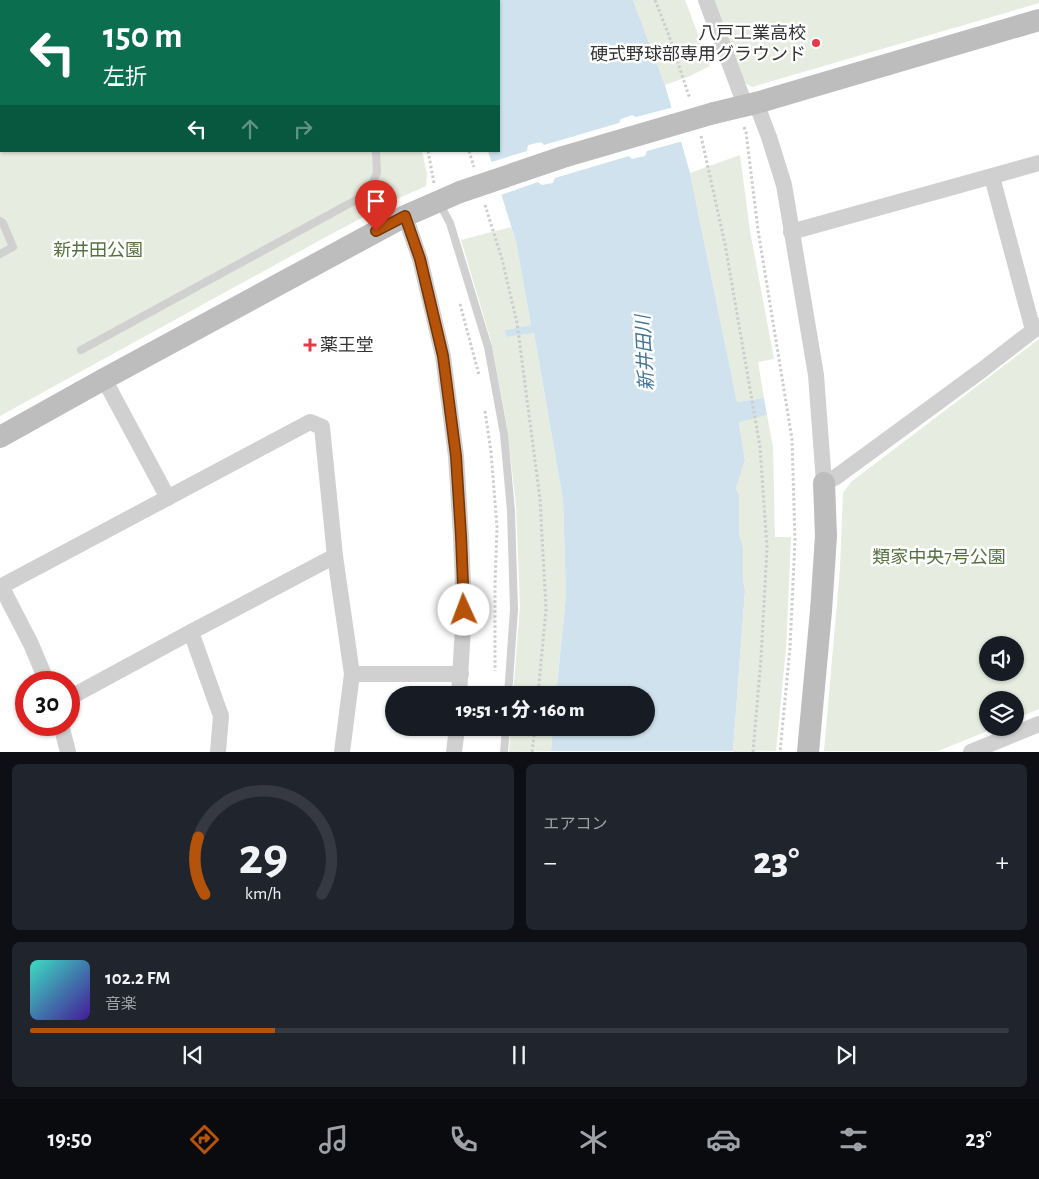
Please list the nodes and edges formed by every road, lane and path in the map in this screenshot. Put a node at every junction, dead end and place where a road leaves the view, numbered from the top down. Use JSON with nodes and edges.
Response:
{"nodes":[{"id":1,"x":654,"y":0,"type":"edge"},
{"id":2,"x":706,"y":0,"type":"edge"},
{"id":3,"x":1039,"y":20,"type":"edge"},
{"id":4,"x":691,"y":102,"type":"dead end"},
{"id":5,"x":748,"y":111,"type":"junction"},
{"id":6,"x":706,"y":121,"type":"junction"},
{"id":7,"x":376,"y":152,"type":"edge"},
{"id":8,"x":428,"y":152,"type":"edge"},
{"id":9,"x":469,"y":152,"type":"edge"},
{"id":10,"x":1039,"y":163,"type":"edge"},
{"id":11,"x":474,"y":169,"type":"dead end"},
{"id":12,"x":992,"y":177,"type":"junction"},
{"id":13,"x":435,"y":190,"type":"dead end"},
{"id":14,"x":483,"y":196,"type":"dead end"},
{"id":15,"x":444,"y":212,"type":"dead end"},
{"id":16,"x":405,"y":216,"type":"junction"},
{"id":17,"x":0,"y":221,"type":"edge"},
{"id":18,"x":791,"y":232,"type":"junction"},
{"id":19,"x":0,"y":254,"type":"edge"},
{"id":20,"x":458,"y":299,"type":"dead end"},
{"id":21,"x":1036,"y":328,"type":"edge"},
{"id":22,"x":81,"y":350,"type":"dead end"},
{"id":23,"x":479,"y":377,"type":"dead end"},
{"id":24,"x":104,"y":379,"type":"junction"},
{"id":25,"x":484,"y":405,"type":"dead end"},
{"id":26,"x":0,"y":437,"type":"edge"},
{"id":27,"x":824,"y":483,"type":"junction"},
{"id":28,"x":168,"y":498,"type":"junction"},
{"id":29,"x":334,"y":556,"type":"junction"},
{"id":30,"x":1,"y":587,"type":"edge"},
{"id":31,"x":191,"y":632,"type":"junction"},
{"id":32,"x":42,"y":671,"type":"edge"},
{"id":33,"x":352,"y":674,"type":"junction"},
{"id":34,"x":461,"y":674,"type":"junction"},
{"id":35,"x":495,"y":676,"type":"dead end"},
{"id":36,"x":460,"y":686,"type":"edge"},
{"id":37,"x":509,"y":686,"type":"edge"},
{"id":38,"x":539,"y":686,"type":"edge"},
{"id":39,"x":80,"y":692,"type":"edge"},
{"id":40,"x":1039,"y":724,"type":"edge"},
{"id":41,"x":64,"y":736,"type":"edge"},
{"id":42,"x":456,"y":736,"type":"edge"},
{"id":43,"x":505,"y":736,"type":"edge"},
{"id":44,"x":534,"y":736,"type":"edge"},
{"id":45,"x":68,"y":752,"type":"edge"},
{"id":46,"x":218,"y":752,"type":"edge"},
{"id":47,"x":342,"y":752,"type":"edge"},
{"id":48,"x":454,"y":752,"type":"edge"},
{"id":49,"x":504,"y":752,"type":"edge"},
{"id":50,"x":532,"y":752,"type":"edge"},
{"id":51,"x":753,"y":752,"type":"edge"},
{"id":52,"x":780,"y":752,"type":"edge"},
{"id":53,"x":808,"y":752,"type":"edge"},
{"id":54,"x":971,"y":752,"type":"edge"}],
"edges":[{"from":1,"to":4,"type":"path"},
{"from":2,"to":5,"type":"street"},
{"from":3,"to":5,"type":"street"},
{"from":5,"to":6,"type":"street"},
{"from":5,"to":18,"type":"street"},
{"from":5,"to":52,"type":"path"},
{"from":6,"to":16,"type":"street","bridge":true},
{"from":6,"to":51,"type":"path"},
{"from":7,"to":22,"type":"lane"},
{"from":8,"to":13,"type":"path"},
{"from":9,"to":11,"type":"path"},
{"from":10,"to":12,"type":"street"},
{"from":12,"to":18,"type":"street"},
{"from":12,"to":21,"type":"street"},
{"from":14,"to":38,"type":"path"},
{"from":15,"to":37,"type":"lane"},
{"from":16,"to":24,"type":"street"},
{"from":16,"to":34,"type":"street"},
{"from":17,"to":19,"type":"lane"},
{"from":18,"to":27,"type":"street"},
{"from":20,"to":23,"type":"path"},
{"from":21,"to":27,"type":"street"},
{"from":24,"to":26,"type":"street"},
{"from":24,"to":28,"type":"street"},
{"from":25,"to":35,"type":"path"},
{"from":27,"to":53,"type":"street"},
{"from":28,"to":29,"type":"street"},
{"from":28,"to":30,"type":"street"},
{"from":29,"to":31,"type":"street"},
{"from":29,"to":33,"type":"street"},
{"from":30,"to":32,"type":"street"},
{"from":31,"to":39,"type":"street"},
{"from":31,"to":46,"type":"street"},
{"from":33,"to":34,"type":"street"},
{"from":33,"to":47,"type":"street"},
{"from":34,"to":36,"type":"street"},
{"from":40,"to":54,"type":"street"},
{"from":41,"to":45,"type":"street"},
{"from":42,"to":48,"type":"street"},
{"from":43,"to":49,"type":"lane"},
{"from":44,"to":50,"type":"path"}]}
